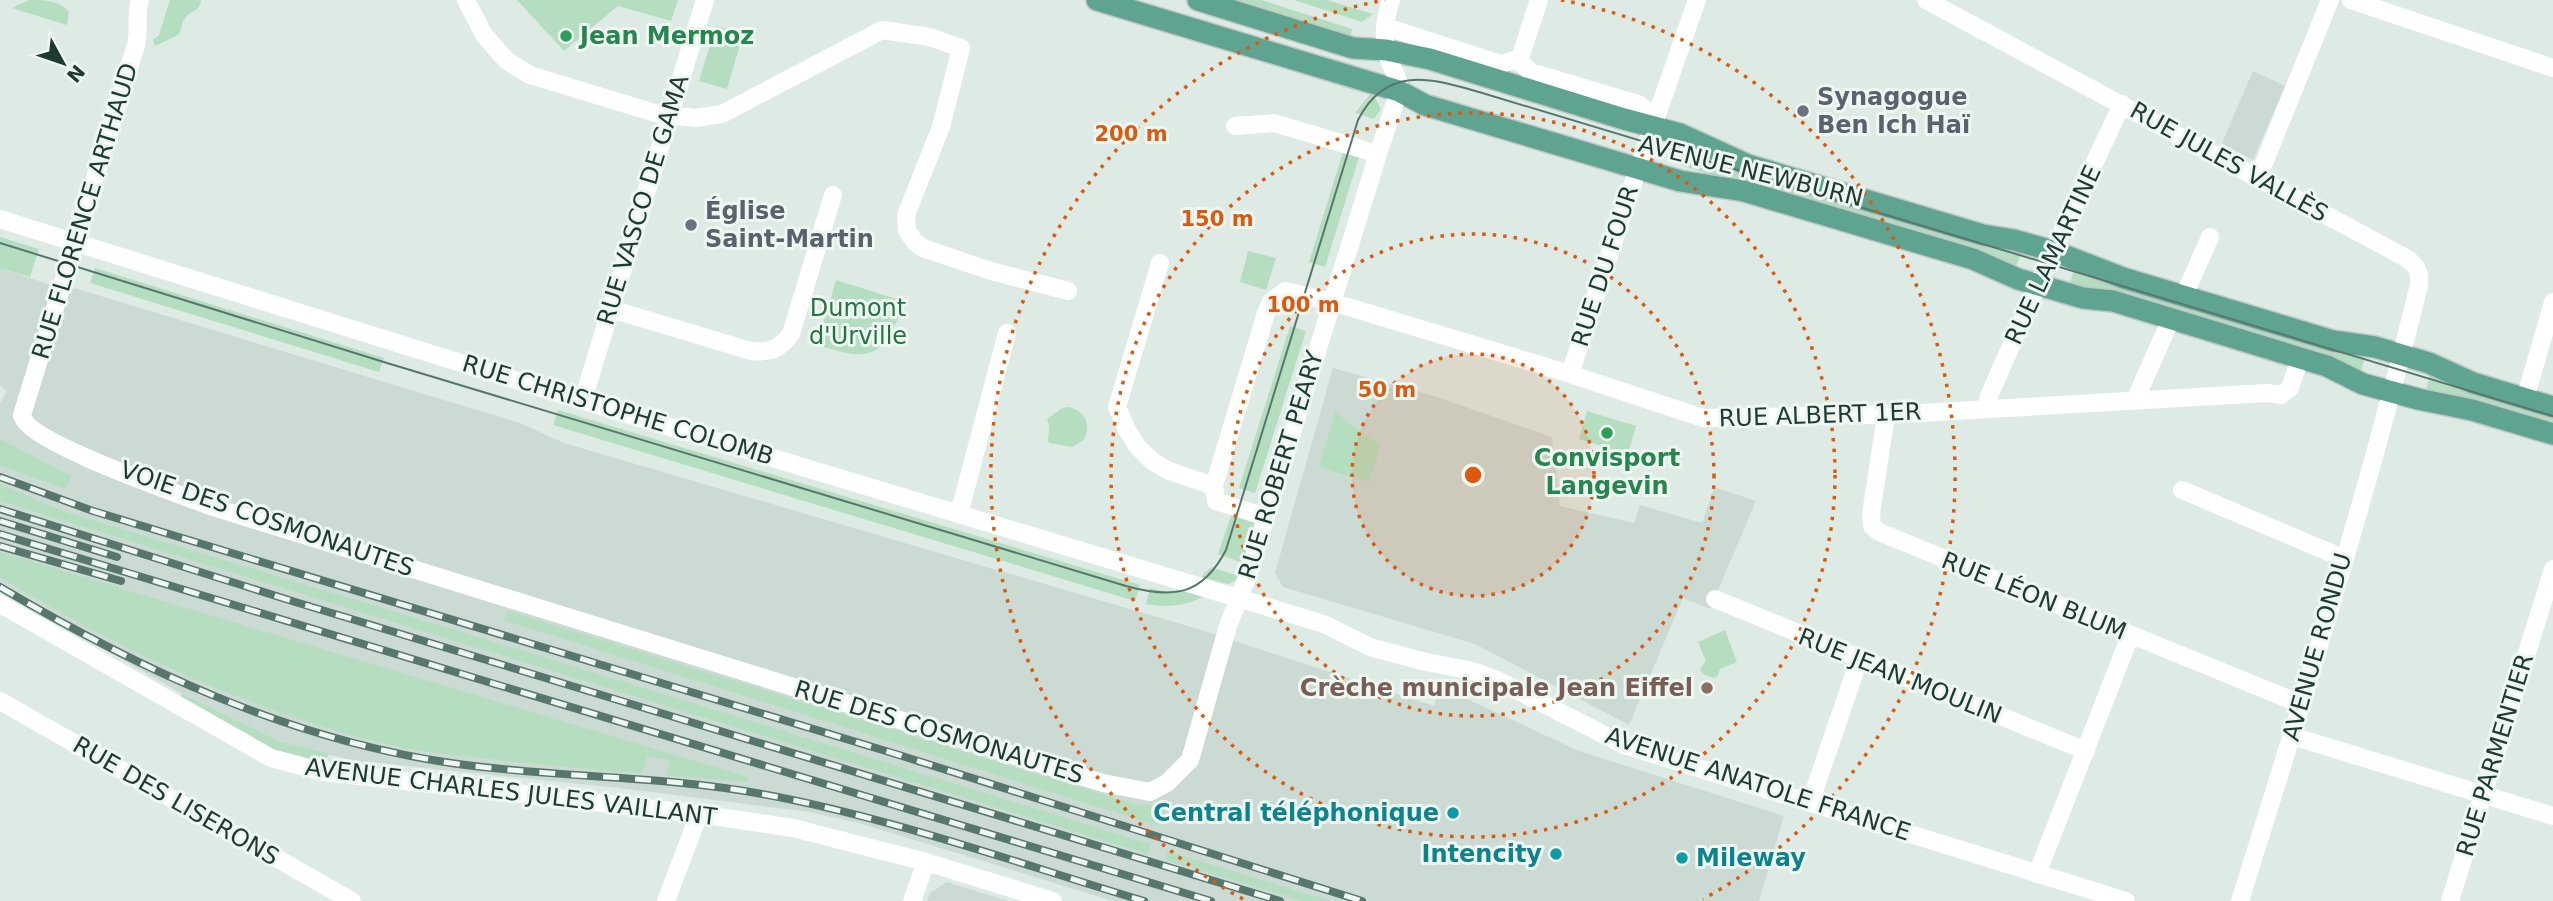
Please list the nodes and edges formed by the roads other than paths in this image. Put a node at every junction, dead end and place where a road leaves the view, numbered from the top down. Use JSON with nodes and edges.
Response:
{"nodes":[{"id":1,"x":140,"y":0,"type":"edge"},
{"id":2,"x":466,"y":0,"type":"edge"},
{"id":3,"x":705,"y":0,"type":"edge"},
{"id":4,"x":1097,"y":0,"type":"edge"},
{"id":5,"x":1198,"y":0,"type":"edge"},
{"id":6,"x":1391,"y":0,"type":"edge"},
{"id":7,"x":1539,"y":0,"type":"edge"},
{"id":8,"x":1696,"y":0,"type":"edge"},
{"id":9,"x":1926,"y":0,"type":"edge"},
{"id":10,"x":2330,"y":0,"type":"edge"},
{"id":11,"x":2351,"y":0,"type":"edge"},
{"id":12,"x":1386,"y":27,"type":"junction"},
{"id":13,"x":1386,"y":50,"type":"junction"},
{"id":14,"x":1520,"y":58,"type":"junction"},
{"id":15,"x":2553,"y":68,"type":"edge"},
{"id":16,"x":1399,"y":91,"type":"junction"},
{"id":17,"x":2122,"y":104,"type":"junction"},
{"id":18,"x":668,"y":116,"type":"junction"},
{"id":19,"x":1653,"y":125,"type":"junction"},
{"id":20,"x":1236,"y":126,"type":"dead end"},
{"id":21,"x":1378,"y":154,"type":"junction"},
{"id":22,"x":1637,"y":170,"type":"junction"},
{"id":23,"x":2258,"y":178,"type":"junction"},
{"id":24,"x":833,"y":195,"type":"dead end"},
{"id":25,"x":0,"y":219,"type":"edge"},
{"id":26,"x":2210,"y":237,"type":"dead end"},
{"id":27,"x":75,"y":244,"type":"junction"},
{"id":28,"x":2053,"y":251,"type":"junction"},
{"id":29,"x":1160,"y":263,"type":"dead end"},
{"id":30,"x":2039,"y":285,"type":"junction"},
{"id":31,"x":1068,"y":291,"type":"dead end"},
{"id":32,"x":2185,"y":296,"type":"junction"},
{"id":33,"x":1332,"y":302,"type":"junction"},
{"id":34,"x":2553,"y":302,"type":"edge"},
{"id":35,"x":611,"y":309,"type":"junction"},
{"id":36,"x":2171,"y":319,"type":"junction"},
{"id":37,"x":1007,"y":333,"type":"dead end"},
{"id":38,"x":2401,"y":355,"type":"junction"},
{"id":39,"x":2300,"y":358,"type":"junction"},
{"id":40,"x":1570,"y":374,"type":"junction"},
{"id":41,"x":2392,"y":392,"type":"junction"},
{"id":42,"x":2525,"y":399,"type":"junction"},
{"id":43,"x":583,"y":400,"type":"junction"},
{"id":44,"x":2135,"y":400,"type":"junction"},
{"id":45,"x":2553,"y":407,"type":"edge"},
{"id":46,"x":1986,"y":408,"type":"junction"},
{"id":47,"x":1886,"y":415,"type":"junction"},
{"id":48,"x":23,"y":421,"type":"joint"},
{"id":49,"x":2553,"y":434,"type":"edge"},
{"id":50,"x":1214,"y":486,"type":"junction"},
{"id":51,"x":2182,"y":491,"type":"dead end"},
{"id":52,"x":959,"y":514,"type":"junction"},
{"id":53,"x":1266,"y":517,"type":"junction"},
{"id":54,"x":2343,"y":558,"type":"junction"},
{"id":55,"x":2553,"y":569,"type":"edge"},
{"id":56,"x":1238,"y":598,"type":"junction"},
{"id":57,"x":1715,"y":599,"type":"dead end"},
{"id":58,"x":519,"y":601,"type":"joint"},
{"id":59,"x":0,"y":604,"type":"edge"},
{"id":60,"x":2130,"y":636,"type":"junction"},
{"id":61,"x":1859,"y":660,"type":"junction"},
{"id":62,"x":0,"y":701,"type":"edge"},
{"id":63,"x":2301,"y":704,"type":"junction"},
{"id":64,"x":2292,"y":736,"type":"junction"},
{"id":65,"x":2086,"y":751,"type":"junction"},
{"id":66,"x":2482,"y":794,"type":"junction"},
{"id":67,"x":1810,"y":803,"type":"junction"},
{"id":68,"x":699,"y":814,"type":"junction"},
{"id":69,"x":2553,"y":816,"type":"edge"},
{"id":70,"x":926,"y":862,"type":"junction"},
{"id":71,"x":2037,"y":874,"type":"junction"},
{"id":72,"x":352,"y":901,"type":"edge"},
{"id":73,"x":666,"y":901,"type":"edge"},
{"id":74,"x":912,"y":901,"type":"edge"},
{"id":75,"x":1053,"y":901,"type":"edge"},
{"id":76,"x":2126,"y":901,"type":"edge"},
{"id":77,"x":2240,"y":901,"type":"edge"},
{"id":78,"x":2449,"y":901,"type":"edge"}],
"edges":[{"from":1,"to":27,"type":"street","name":"RUE FLORENCE ARTHAUD"},
{"from":2,"to":18,"type":"street"},
{"from":3,"to":18,"type":"street","name":"RUE VASCO DE GAMA"},
{"from":4,"to":16,"type":"main road","name":"AVENUE NEWBURN"},
{"from":5,"to":13,"type":"main road","name":"AVENUE NEWBURN"},
{"from":6,"to":12,"type":"street"},
{"from":7,"to":14,"type":"street"},
{"from":8,"to":19,"type":"street","name":"RUE DU FOUR"},
{"from":9,"to":17,"type":"street","name":"RUE JULES VALLÈS"},
{"from":10,"to":23,"type":"street"},
{"from":11,"to":15,"type":"street"},
{"from":12,"to":13,"type":"street"},
{"from":12,"to":14,"type":"street"},
{"from":13,"to":16,"type":"street"},
{"from":13,"to":19,"type":"main road","name":"AVENUE NEWBURN"},
{"from":14,"to":19,"type":"street"},
{"from":16,"to":21,"type":"street","name":"RUE ROBERT PEARY"},
{"from":16,"to":22,"type":"main road","name":"AVENUE NEWBURN"},
{"from":17,"to":23,"type":"street","name":"RUE JULES VALLÈS"},
{"from":17,"to":28,"type":"street","name":"RUE LAMARTINE"},
{"from":18,"to":31,"type":"street"},
{"from":18,"to":35,"type":"street","name":"RUE VASCO DE GAMA"},
{"from":19,"to":22,"type":"street","name":"RUE DU FOUR"},
{"from":19,"to":28,"type":"main road","name":"AVENUE NEWBURN"},
{"from":20,"to":21,"type":"street"},
{"from":21,"to":33,"type":"street","name":"RUE ROBERT PEARY"},
{"from":22,"to":30,"type":"main road","name":"AVENUE NEWBURN"},
{"from":22,"to":40,"type":"street","name":"RUE DU FOUR"},
{"from":23,"to":38,"type":"street","name":"RUE JULES VALLÈS"},
{"from":24,"to":35,"type":"street"},
{"from":25,"to":27,"type":"street","name":"RUE CHRISTOPHE COLOMB"},
{"from":26,"to":32,"type":"street"},
{"from":27,"to":43,"type":"street","name":"RUE CHRISTOPHE COLOMB"},
{"from":27,"to":48,"type":"street","name":"RUE FLORENCE ARTHAUD"},
{"from":28,"to":30,"type":"street","name":"RUE LAMARTINE"},
{"from":28,"to":32,"type":"main road","name":"AVENUE NEWBURN"},
{"from":29,"to":50,"type":"street"},
{"from":30,"to":36,"type":"main road","name":"AVENUE NEWBURN"},
{"from":30,"to":46,"type":"street","name":"RUE LAMARTINE"},
{"from":32,"to":38,"type":"main road","name":"AVENUE NEWBURN"},
{"from":33,"to":40,"type":"street","name":"RUE ALBERT 1ER"},
{"from":33,"to":50,"type":"street","name":"RUE ALBERT 1ER"},
{"from":33,"to":53,"type":"street","name":"RUE ROBERT PEARY"},
{"from":34,"to":42,"type":"street"},
{"from":35,"to":43,"type":"street","name":"RUE VASCO DE GAMA"},
{"from":36,"to":39,"type":"main road","name":"AVENUE NEWBURN"},
{"from":36,"to":44,"type":"street"},
{"from":37,"to":52,"type":"street"},
{"from":38,"to":41,"type":"street","name":"RUE JULES VALLÈS"},
{"from":38,"to":42,"type":"main road","name":"AVENUE NEWBURN"},
{"from":39,"to":41,"type":"main road","name":"AVENUE NEWBURN"},
{"from":39,"to":44,"type":"street","name":"RUE ALBERT 1ER"},
{"from":40,"to":47,"type":"street","name":"RUE ALBERT 1ER"},
{"from":41,"to":49,"type":"main road","name":"AVENUE NEWBURN"},
{"from":41,"to":54,"type":"street","name":"AVENUE RONDU"},
{"from":42,"to":45,"type":"main road","name":"AVENUE NEWBURN"},
{"from":43,"to":52,"type":"street","name":"RUE CHRISTOPHE COLOMB"},
{"from":44,"to":46,"type":"street","name":"RUE ALBERT 1ER"},
{"from":46,"to":47,"type":"street","name":"RUE ALBERT 1ER"},
{"from":47,"to":60,"type":"street","name":"RUE LÉON BLUM"},
{"from":48,"to":58,"type":"street","name":"VOIE DES COSMONAUTES"},
{"from":50,"to":53,"type":"street"},
{"from":51,"to":54,"type":"street"},
{"from":52,"to":56,"type":"street","name":"RUE CHRISTOPHE COLOMB"},
{"from":53,"to":56,"type":"street","name":"RUE ROBERT PEARY"},
{"from":54,"to":63,"type":"street","name":"AVENUE RONDU"},
{"from":55,"to":66,"type":"street","name":"RUE PARMENTIER"},
{"from":56,"to":58,"type":"street","name":"RUE DES COSMONAUTES"},
{"from":56,"to":67,"type":"street","name":"AVENUE ANATOLE FRANCE"},
{"from":57,"to":61,"type":"street","name":"RUE JEAN MOULIN"},
{"from":59,"to":68,"type":"street","name":"AVENUE CHARLES JULES VAILLANT"},
{"from":60,"to":63,"type":"street","name":"RUE LÉON BLUM"},
{"from":60,"to":65,"type":"street"},
{"from":61,"to":65,"type":"street","name":"RUE JEAN MOULIN"},
{"from":61,"to":67,"type":"street"},
{"from":62,"to":72,"type":"street","name":"RUE DES LISERONS"},
{"from":63,"to":64,"type":"street","name":"AVENUE RONDU"},
{"from":64,"to":66,"type":"street"},
{"from":64,"to":77,"type":"street","name":"AVENUE RONDU"},
{"from":65,"to":71,"type":"street"},
{"from":66,"to":69,"type":"street"},
{"from":66,"to":78,"type":"street","name":"RUE PARMENTIER"},
{"from":67,"to":71,"type":"street","name":"AVENUE ANATOLE FRANCE"},
{"from":68,"to":70,"type":"street","name":"AVENUE CHARLES JULES VAILLANT"},
{"from":68,"to":73,"type":"street"},
{"from":70,"to":74,"type":"street"},
{"from":70,"to":75,"type":"street","name":"AVENUE CHARLES JULES VAILLANT"},
{"from":71,"to":76,"type":"street","name":"AVENUE ANATOLE FRANCE"}]}
